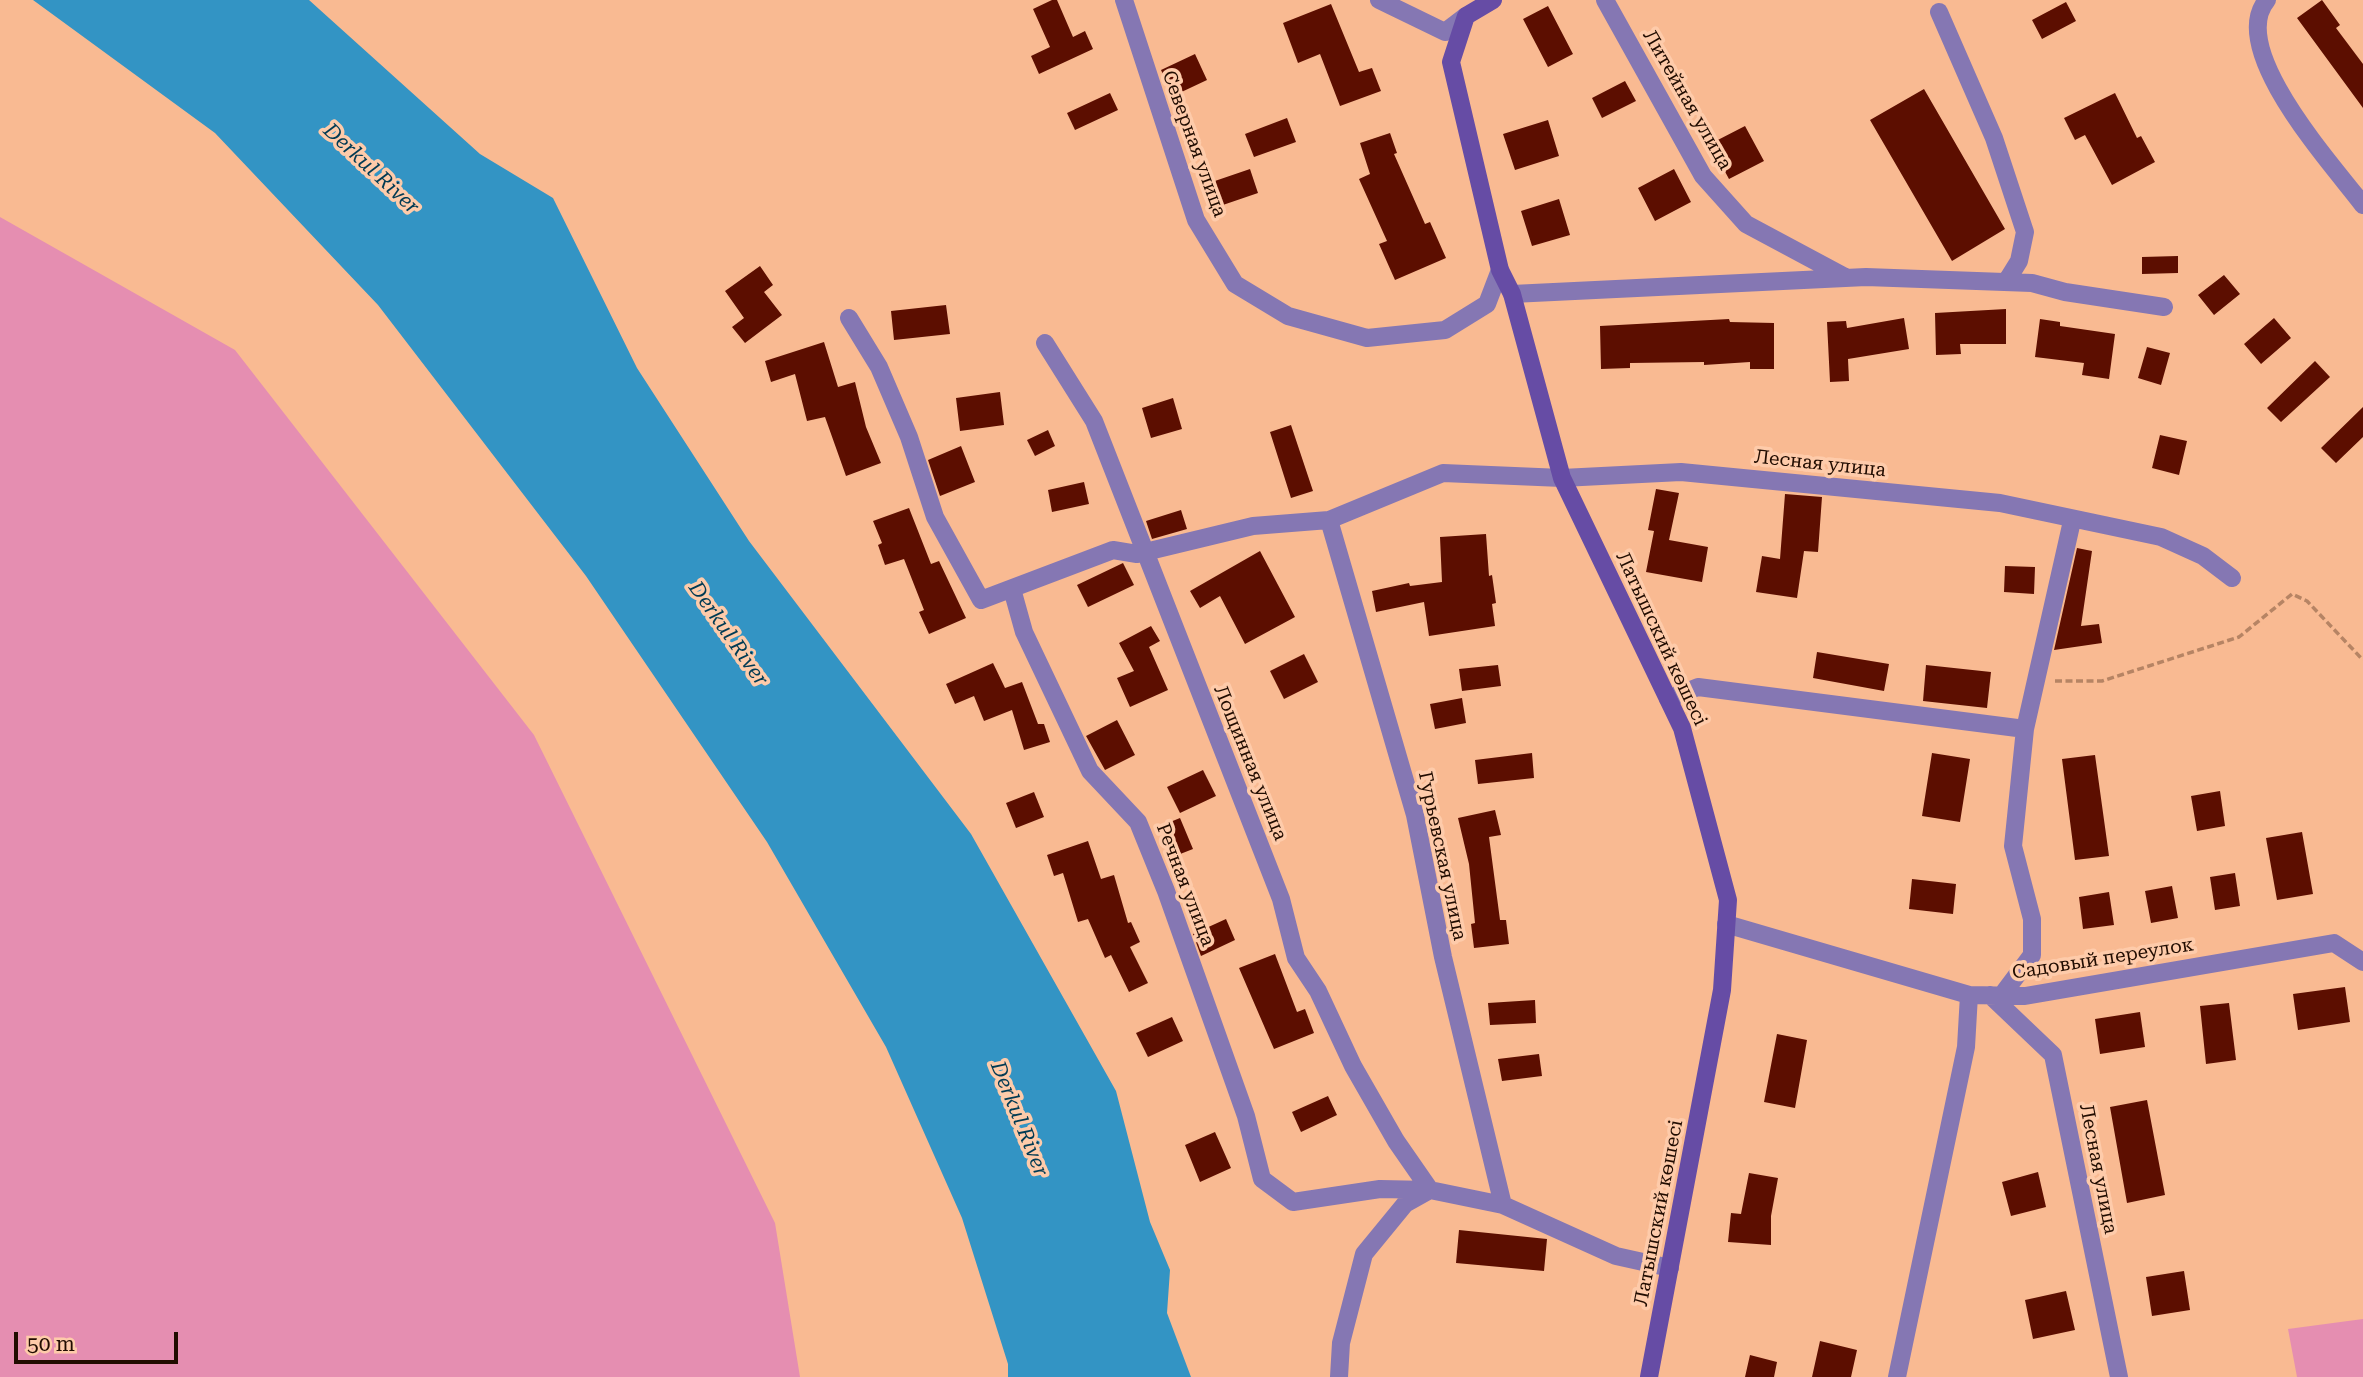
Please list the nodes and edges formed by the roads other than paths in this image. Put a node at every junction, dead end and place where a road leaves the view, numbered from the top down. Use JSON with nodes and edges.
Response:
{"nodes":[{"id":1,"x":1124,"y":0,"type":"edge"},
{"id":2,"x":1379,"y":0,"type":"edge"},
{"id":3,"x":1493,"y":0,"type":"edge"},
{"id":4,"x":1605,"y":0,"type":"edge"},
{"id":5,"x":2267,"y":0,"type":"edge"},
{"id":6,"x":1938,"y":12,"type":"dead end"},
{"id":7,"x":1466,"y":16,"type":"junction"},
{"id":8,"x":2363,"y":205,"type":"edge"},
{"id":9,"x":1500,"y":271,"type":"junction"},
{"id":10,"x":1847,"y":278,"type":"junction"},
{"id":11,"x":2007,"y":282,"type":"junction"},
{"id":12,"x":1512,"y":294,"type":"junction"},
{"id":13,"x":2164,"y":307,"type":"dead end"},
{"id":14,"x":849,"y":318,"type":"dead end"},
{"id":15,"x":1045,"y":343,"type":"dead end"},
{"id":16,"x":1562,"y":478,"type":"junction"},
{"id":17,"x":1329,"y":520,"type":"junction"},
{"id":18,"x":2072,"y":521,"type":"junction"},
{"id":19,"x":1143,"y":552,"type":"junction"},
{"id":20,"x":2232,"y":578,"type":"dead end"},
{"id":21,"x":1012,"y":589,"type":"junction"},
{"id":22,"x":1668,"y":699,"type":"junction"},
{"id":23,"x":2025,"y":729,"type":"junction"},
{"id":24,"x":1726,"y":925,"type":"junction"},
{"id":25,"x":2363,"y":962,"type":"edge"},
{"id":26,"x":1969,"y":995,"type":"junction"},
{"id":27,"x":1996,"y":995,"type":"junction"},
{"id":28,"x":1430,"y":1190,"type":"junction"},
{"id":29,"x":1503,"y":1205,"type":"junction"},
{"id":30,"x":1670,"y":1268,"type":"junction"},
{"id":31,"x":1339,"y":1377,"type":"edge"},
{"id":32,"x":1649,"y":1377,"type":"edge"},
{"id":33,"x":1897,"y":1377,"type":"edge"},
{"id":34,"x":2119,"y":1377,"type":"edge"}],
"edges":[{"from":1,"to":9,"type":"street","name":"Северная улица"},
{"from":2,"to":7,"type":"street"},
{"from":3,"to":7,"type":"street"},
{"from":4,"to":10,"type":"street","name":"Литейная улица"},
{"from":5,"to":8,"type":"street"},
{"from":6,"to":11,"type":"street"},
{"from":7,"to":9,"type":"street","name":"Латышский көшесі"},
{"from":9,"to":12,"type":"street","name":"Латышский көшесі"},
{"from":10,"to":11,"type":"street","name":"Литейная улица"},
{"from":10,"to":12,"type":"street","name":"Литейная улица"},
{"from":11,"to":13,"type":"street","name":"Литейная улица"},
{"from":12,"to":16,"type":"street","name":"Латышский көшесі"},
{"from":14,"to":21,"type":"street","name":"Лесная улица"},
{"from":15,"to":19,"type":"street","name":"Лощинная улица"},
{"from":16,"to":17,"type":"street","name":"Лесная улица"},
{"from":16,"to":18,"type":"street","name":"Лесная улица"},
{"from":16,"to":22,"type":"street","name":"Латышский көшесі"},
{"from":17,"to":19,"type":"street","name":"Лесная улица"},
{"from":17,"to":29,"type":"street","name":"Гурьевская улица"},
{"from":18,"to":20,"type":"street","name":"Лесная улица"},
{"from":18,"to":23,"type":"street"},
{"from":19,"to":21,"type":"street","name":"Лесная улица"},
{"from":19,"to":28,"type":"street","name":"Лощинная улица"},
{"from":21,"to":28,"type":"street","name":"Речная улица"},
{"from":22,"to":23,"type":"street"},
{"from":22,"to":24,"type":"street","name":"Латышский көшесі"},
{"from":23,"to":27,"type":"street"},
{"from":24,"to":26,"type":"street","name":"Садовый переулок"},
{"from":24,"to":30,"type":"street","name":"Латышский көшесі"},
{"from":25,"to":27,"type":"street","name":"Садовый переулок"},
{"from":26,"to":27,"type":"street","name":"Садовый переулок"},
{"from":26,"to":33,"type":"street"},
{"from":27,"to":34,"type":"street","name":"Лесная улица"},
{"from":28,"to":29,"type":"street"},
{"from":28,"to":31,"type":"street"},
{"from":29,"to":30,"type":"street"},
{"from":30,"to":32,"type":"street","name":"Латышский көшесі"}]}
